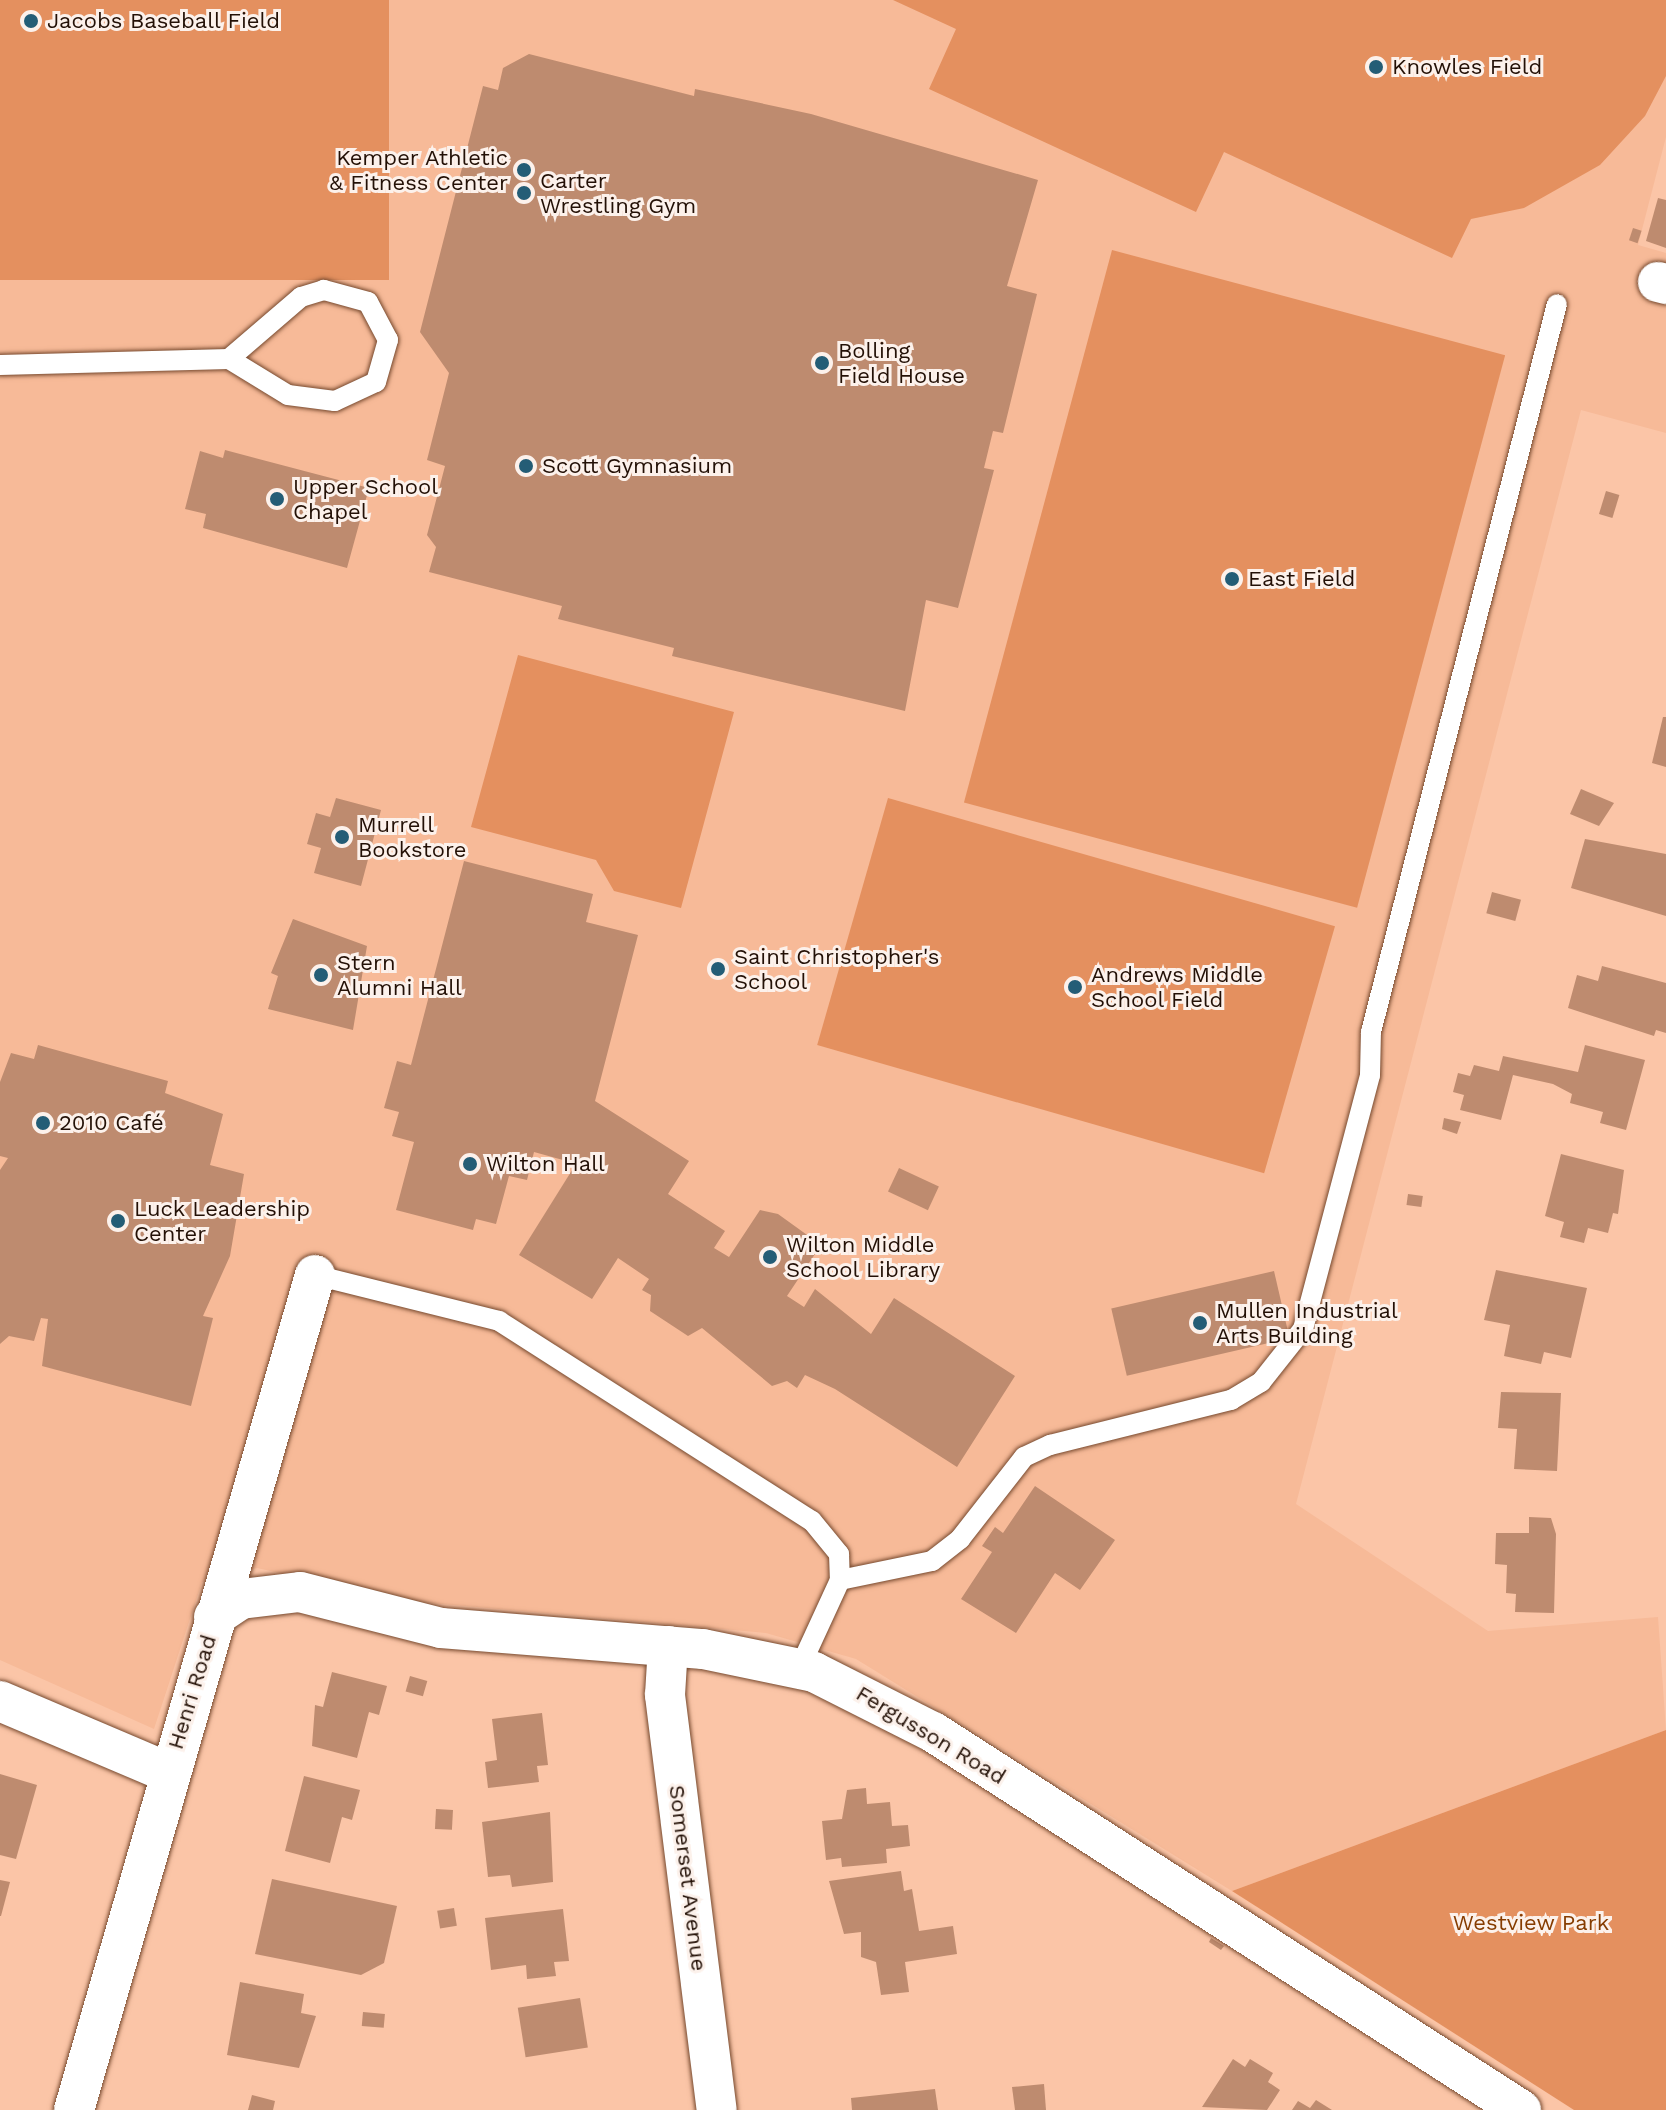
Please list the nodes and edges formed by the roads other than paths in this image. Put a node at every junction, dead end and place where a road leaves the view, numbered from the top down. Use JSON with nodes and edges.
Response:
{"nodes":[{"id":1,"x":1557,"y":304,"type":"dead end"},
{"id":2,"x":229,"y":359,"type":"junction"},
{"id":3,"x":0,"y":365,"type":"edge"},
{"id":4,"x":315,"y":1275,"type":"joint"},
{"id":5,"x":840,"y":1580,"type":"junction"},
{"id":6,"x":214,"y":1617,"type":"junction"},
{"id":7,"x":668,"y":1646,"type":"junction"},
{"id":8,"x":799,"y":1669,"type":"junction"},
{"id":9,"x":0,"y":1701,"type":"edge"},
{"id":10,"x":167,"y":1772,"type":"junction"},
{"id":11,"x":74,"y":2110,"type":"edge"},
{"id":12,"x":717,"y":2110,"type":"edge"},
{"id":13,"x":1521,"y":2110,"type":"edge"}],
"edges":[{"from":1,"to":5,"type":"lane"},
{"from":2,"to":2,"type":"lane"},
{"from":2,"to":3,"type":"lane"},
{"from":4,"to":5,"type":"lane"},
{"from":4,"to":6,"type":"street","name":"Henri Road"},
{"from":5,"to":8,"type":"lane"},
{"from":6,"to":7,"type":"street","name":"Fergusson Road"},
{"from":6,"to":10,"type":"street","name":"Henri Road"},
{"from":7,"to":8,"type":"street","name":"Fergusson Road"},
{"from":7,"to":12,"type":"street","name":"Somerset Avenue"},
{"from":8,"to":13,"type":"street","name":"Fergusson Road"},
{"from":9,"to":10,"type":"street"},
{"from":10,"to":11,"type":"street","name":"Henri Road"}]}
